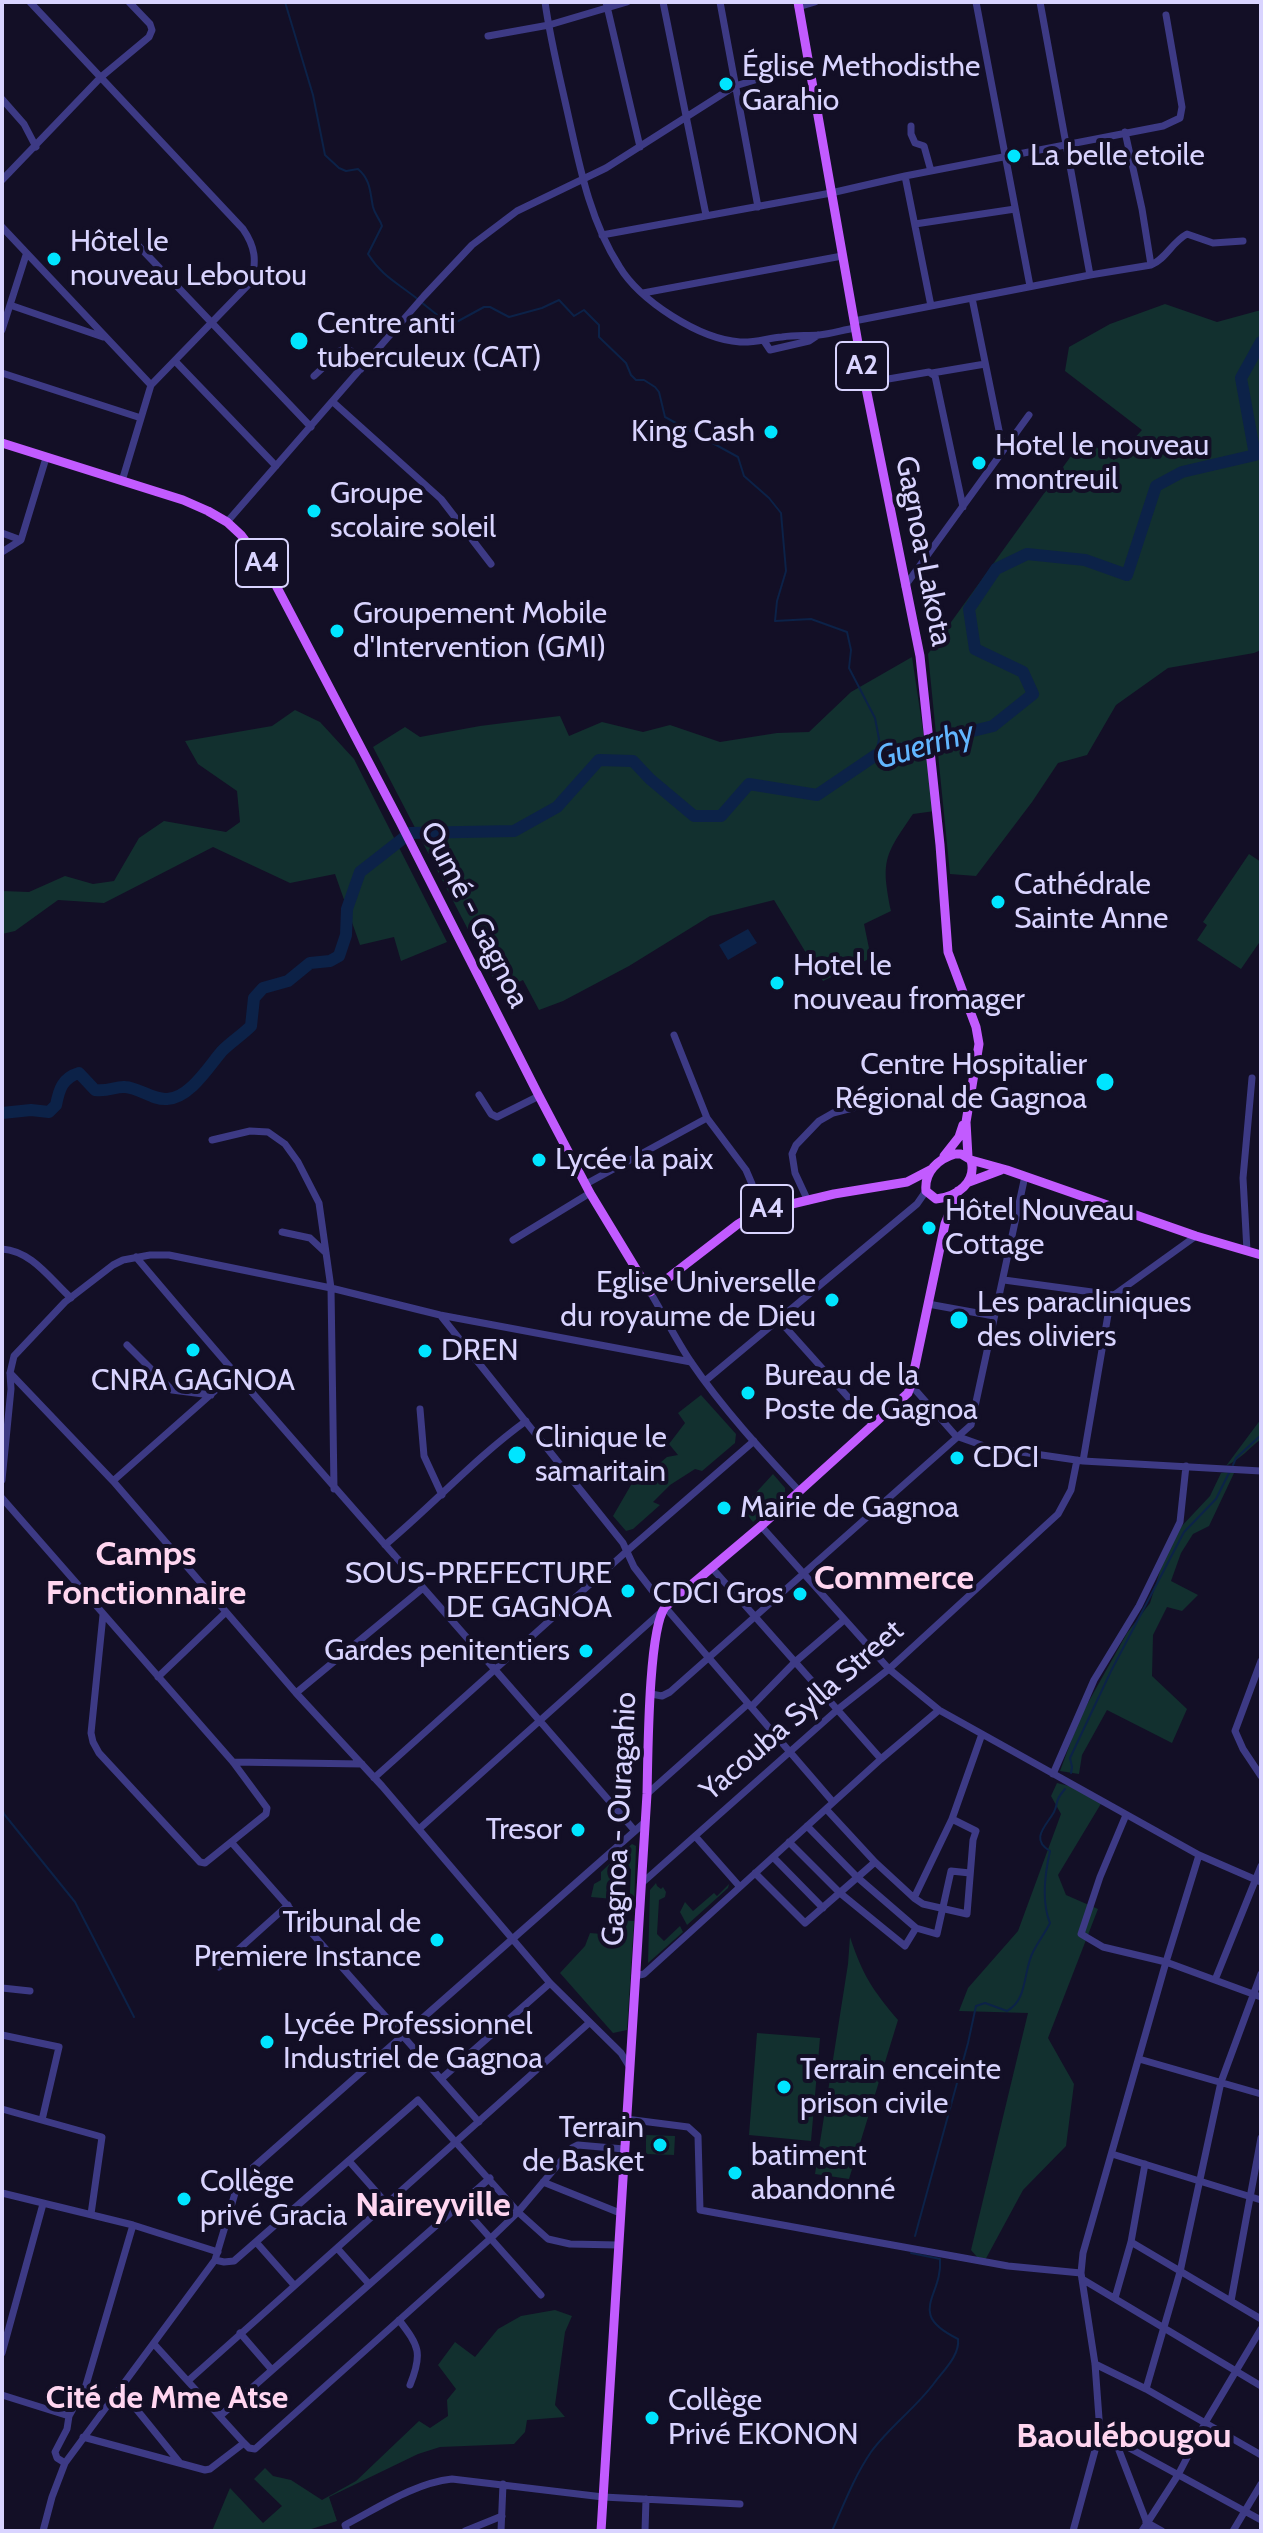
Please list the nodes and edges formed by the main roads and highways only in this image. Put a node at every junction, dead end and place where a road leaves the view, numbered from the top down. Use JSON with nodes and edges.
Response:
{"nodes":[{"id":1,"x":798,"y":4,"type":"edge"},
{"id":2,"x":2,"y":443,"type":"edge"},
{"id":3,"x":968,"y":1110,"type":"junction"},
{"id":4,"x":969,"y":1158,"type":"junction"},
{"id":5,"x":940,"y":1161,"type":"junction"},
{"id":6,"x":932,"y":1169,"type":"junction"},
{"id":7,"x":1004,"y":1169,"type":"junction"},
{"id":8,"x":907,"y":1182,"type":"junction"},
{"id":9,"x":969,"y":1182,"type":"junction"},
{"id":10,"x":958,"y":1191,"type":"junction"},
{"id":11,"x":932,"y":1196,"type":"junction"},
{"id":12,"x":945,"y":1224,"type":"junction"},
{"id":13,"x":1261,"y":1255,"type":"edge"},
{"id":14,"x":601,"y":2531,"type":"edge"}],
"edges":[{"from":1,"to":3,"type":"main road","name":"Gagnoa-Lakota","number":"A2"},
{"from":2,"to":8,"type":"main road","name":"Oumé - Gagnoa","number":"A4"},
{"from":3,"to":4,"type":"main road","name":"Gagnoa-Lakota","number":"A2"},
{"from":3,"to":5,"type":"main road","name":"Gagnoa-Lakota","number":"A2"},
{"from":4,"to":5,"type":"main road"},
{"from":4,"to":7,"type":"main road"},
{"from":4,"to":9,"type":"main road"},
{"from":5,"to":6,"type":"main road"},
{"from":6,"to":8,"type":"main road","number":"A4"},
{"from":6,"to":11,"type":"main road"},
{"from":7,"to":9,"type":"main road"},
{"from":7,"to":13,"type":"main road"},
{"from":8,"to":11,"type":"main road"},
{"from":9,"to":10,"type":"main road"},
{"from":10,"to":11,"type":"main road"},
{"from":10,"to":12,"type":"main road"},
{"from":11,"to":12,"type":"main road"},
{"from":12,"to":14,"type":"main road","name":"Gagnoa - Ouragahio"}]}
